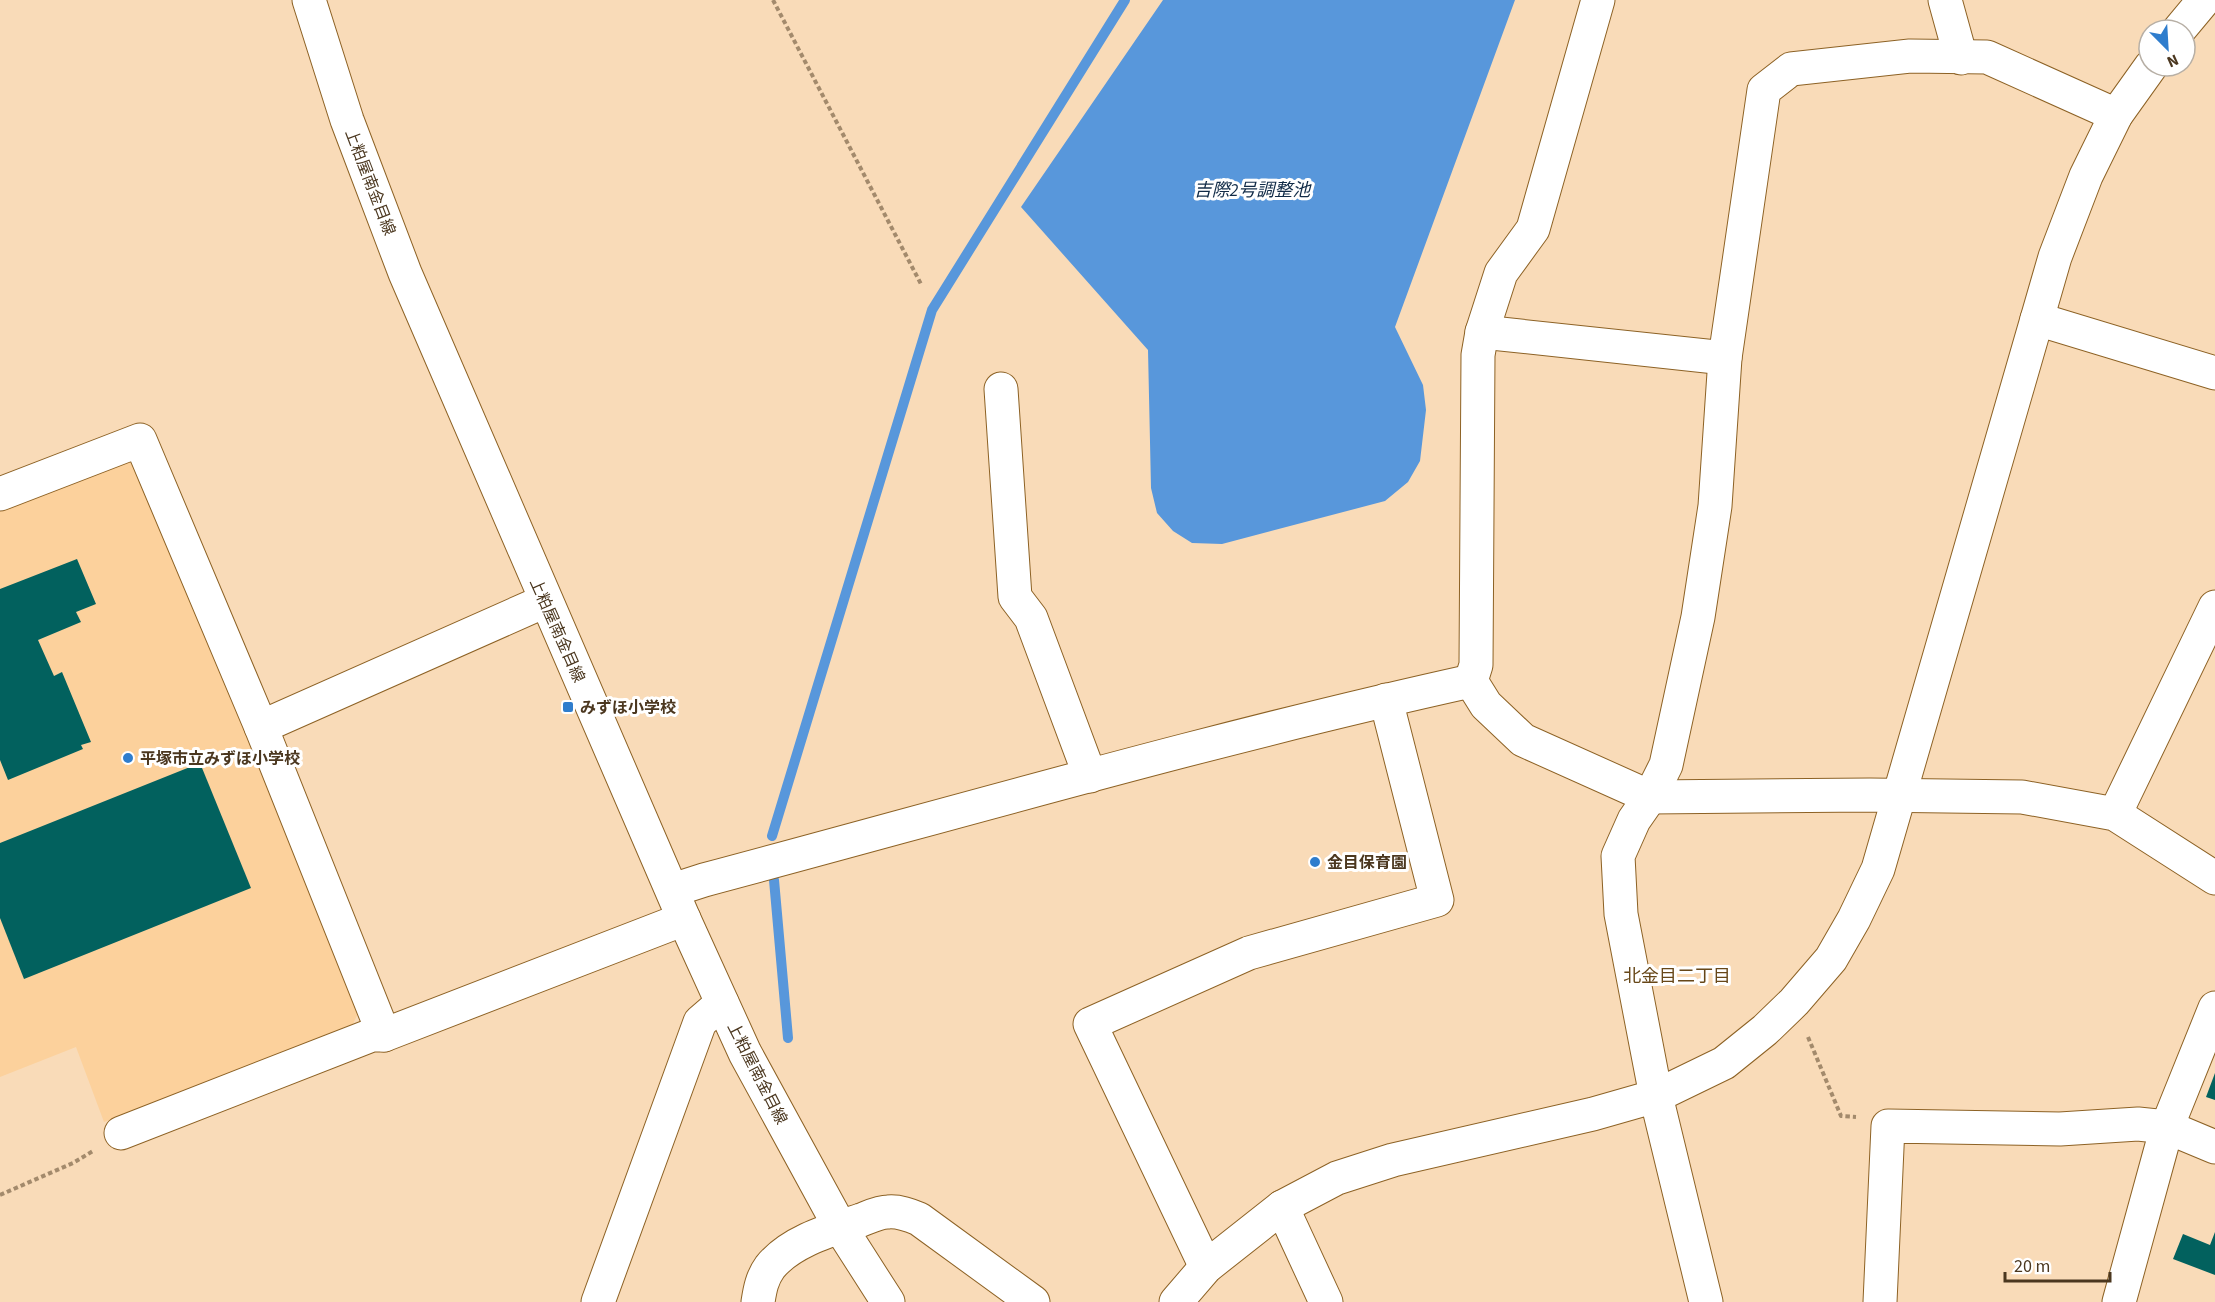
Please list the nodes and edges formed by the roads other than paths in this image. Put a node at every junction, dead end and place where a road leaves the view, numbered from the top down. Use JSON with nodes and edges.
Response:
{"nodes":[{"id":1,"x":309,"y":0,"type":"edge"},
{"id":2,"x":1598,"y":0,"type":"edge"},
{"id":3,"x":1945,"y":0,"type":"edge"},
{"id":4,"x":2204,"y":0,"type":"edge"},
{"id":5,"x":2190,"y":18,"type":"edge"},
{"id":6,"x":1961,"y":58,"type":"junction"},
{"id":7,"x":2142,"y":78,"type":"edge"},
{"id":8,"x":2116,"y":115,"type":"junction"},
{"id":9,"x":2037,"y":319,"type":"junction"},
{"id":10,"x":1482,"y":332,"type":"junction"},
{"id":11,"x":1725,"y":358,"type":"junction"},
{"id":12,"x":2215,"y":373,"type":"edge"},
{"id":13,"x":1001,"y":389,"type":"dead end"},
{"id":14,"x":0,"y":494,"type":"edge"},
{"id":15,"x":545,"y":601,"type":"junction"},
{"id":16,"x":2215,"y":607,"type":"edge"},
{"id":17,"x":1471,"y":681,"type":"junction"},
{"id":18,"x":1386,"y":700,"type":"junction"},
{"id":19,"x":261,"y":727,"type":"junction"},
{"id":20,"x":1090,"y":776,"type":"junction"},
{"id":21,"x":1898,"y":795,"type":"junction"},
{"id":22,"x":1650,"y":796,"type":"junction"},
{"id":23,"x":2115,"y":814,"type":"junction"},
{"id":24,"x":2215,"y":878,"type":"edge"},
{"id":25,"x":678,"y":905,"type":"junction"},
{"id":26,"x":722,"y":1003,"type":"junction"},
{"id":27,"x":2215,"y":1008,"type":"edge"},
{"id":28,"x":384,"y":1035,"type":"junction"},
{"id":29,"x":1656,"y":1096,"type":"junction"},
{"id":30,"x":2167,"y":1127,"type":"junction"},
{"id":31,"x":121,"y":1133,"type":"road end"},
{"id":32,"x":2215,"y":1147,"type":"edge"},
{"id":33,"x":1282,"y":1207,"type":"junction"},
{"id":34,"x":840,"y":1227,"type":"junction"},
{"id":35,"x":1206,"y":1267,"type":"junction"},
{"id":36,"x":598,"y":1302,"type":"edge"},
{"id":37,"x":758,"y":1302,"type":"edge"},
{"id":38,"x":888,"y":1302,"type":"edge"},
{"id":39,"x":1033,"y":1302,"type":"edge"},
{"id":40,"x":1176,"y":1302,"type":"edge"},
{"id":41,"x":1326,"y":1302,"type":"edge"},
{"id":42,"x":1706,"y":1302,"type":"edge"},
{"id":43,"x":1880,"y":1302,"type":"edge"},
{"id":44,"x":2119,"y":1302,"type":"edge"}],
"edges":[{"from":1,"to":15,"type":"street","name":"上粕屋南金目線"},
{"from":2,"to":10,"type":"street"},
{"from":3,"to":6,"type":"street"},
{"from":4,"to":5,"type":"street"},
{"from":6,"to":8,"type":"street"},
{"from":6,"to":11,"type":"street"},
{"from":7,"to":8,"type":"street"},
{"from":8,"to":9,"type":"street"},
{"from":9,"to":12,"type":"street"},
{"from":9,"to":21,"type":"street"},
{"from":10,"to":11,"type":"street"},
{"from":10,"to":17,"type":"street"},
{"from":11,"to":22,"type":"street"},
{"from":13,"to":20,"type":"street"},
{"from":14,"to":19,"type":"street"},
{"from":15,"to":19,"type":"street"},
{"from":15,"to":25,"type":"street","name":"上粕屋南金目線"},
{"from":16,"to":23,"type":"street"},
{"from":17,"to":18,"type":"street"},
{"from":17,"to":22,"type":"street"},
{"from":18,"to":20,"type":"street"},
{"from":18,"to":35,"type":"street"},
{"from":19,"to":28,"type":"street"},
{"from":20,"to":25,"type":"street"},
{"from":21,"to":22,"type":"street"},
{"from":21,"to":23,"type":"street"},
{"from":21,"to":29,"type":"street"},
{"from":22,"to":29,"type":"street"},
{"from":23,"to":24,"type":"street"},
{"from":25,"to":26,"type":"street","name":"上粕屋南金目線"},
{"from":25,"to":28,"type":"street"},
{"from":26,"to":34,"type":"street","name":"上粕屋南金目線"},
{"from":26,"to":36,"type":"street"},
{"from":27,"to":30,"type":"street"},
{"from":28,"to":31,"type":"street"},
{"from":29,"to":33,"type":"street"},
{"from":29,"to":42,"type":"street"},
{"from":30,"to":32,"type":"street"},
{"from":30,"to":43,"type":"street"},
{"from":30,"to":44,"type":"street"},
{"from":33,"to":35,"type":"street"},
{"from":33,"to":41,"type":"street"},
{"from":34,"to":37,"type":"street"},
{"from":34,"to":38,"type":"street","name":"上粕屋南金目線"},
{"from":34,"to":39,"type":"street"},
{"from":35,"to":40,"type":"street"}]}
